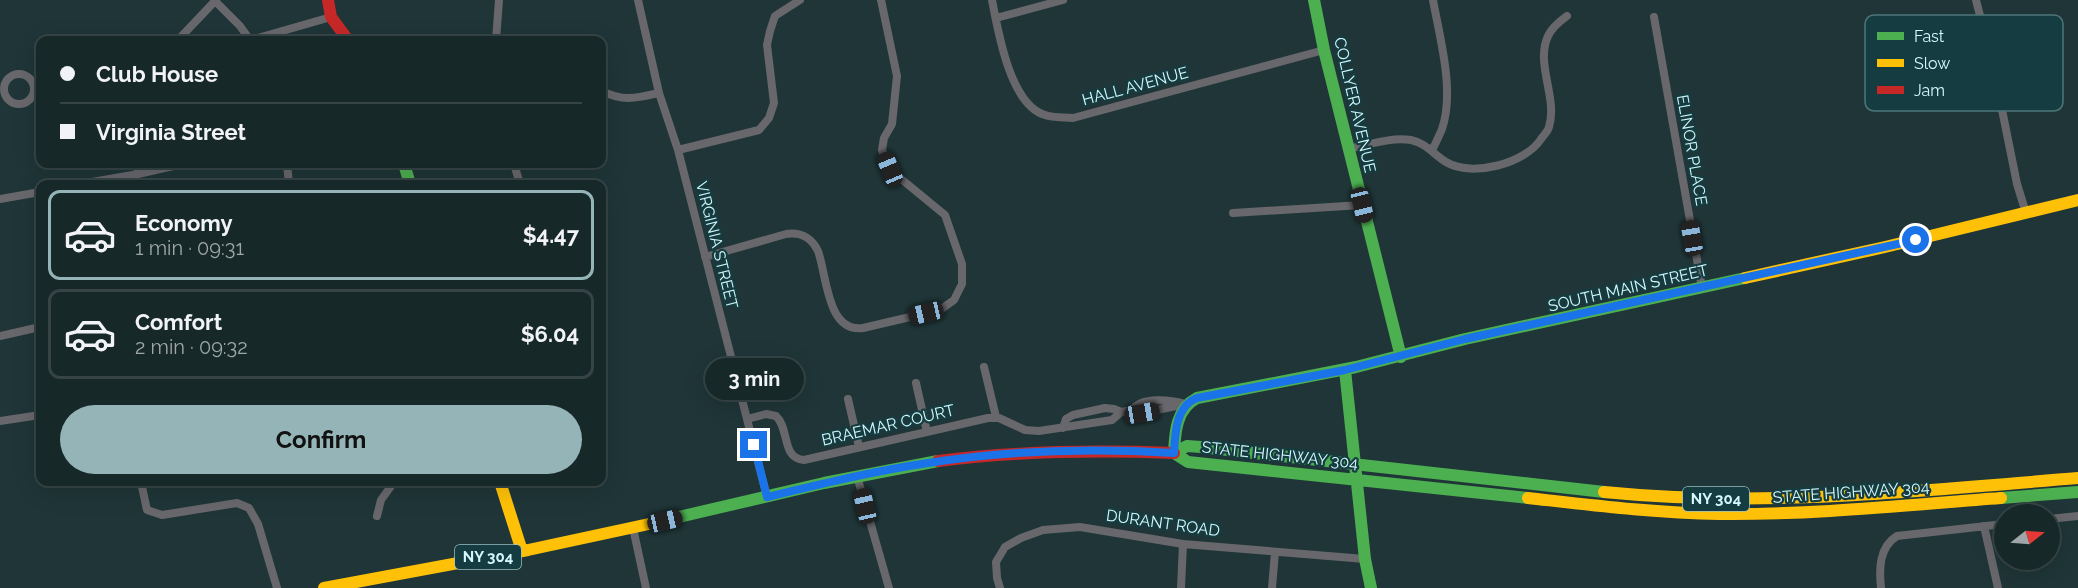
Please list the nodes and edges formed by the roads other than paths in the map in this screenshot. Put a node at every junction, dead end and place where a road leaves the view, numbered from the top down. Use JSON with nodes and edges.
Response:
{"nodes":[{"id":1,"x":328,"y":0,"type":"edge"},
{"id":2,"x":499,"y":0,"type":"edge"},
{"id":3,"x":638,"y":0,"type":"edge"},
{"id":4,"x":800,"y":0,"type":"edge"},
{"id":5,"x":881,"y":0,"type":"edge"},
{"id":6,"x":992,"y":0,"type":"edge"},
{"id":7,"x":1063,"y":0,"type":"edge"},
{"id":8,"x":1314,"y":0,"type":"edge"},
{"id":9,"x":1433,"y":0,"type":"edge"},
{"id":10,"x":1976,"y":0,"type":"edge"},
{"id":11,"x":214,"y":1,"type":"edge"},
{"id":12,"x":1980,"y":15,"type":"edge"},
{"id":13,"x":1567,"y":16,"type":"dead end"},
{"id":14,"x":1654,"y":16,"type":"dead end"},
{"id":15,"x":331,"y":17,"type":"junction"},
{"id":16,"x":996,"y":18,"type":"junction"},
{"id":17,"x":182,"y":36,"type":"edge"},
{"id":18,"x":248,"y":36,"type":"edge"},
{"id":19,"x":265,"y":36,"type":"edge"},
{"id":20,"x":345,"y":36,"type":"edge"},
{"id":21,"x":496,"y":36,"type":"edge"},
{"id":22,"x":1324,"y":50,"type":"junction"},
{"id":23,"x":606,"y":93,"type":"edge"},
{"id":24,"x":659,"y":93,"type":"junction"},
{"id":25,"x":2002,"y":111,"type":"edge"},
{"id":26,"x":1348,"y":149,"type":"junction"},
{"id":27,"x":678,"y":150,"type":"junction"},
{"id":28,"x":1432,"y":150,"type":"junction"},
{"id":29,"x":137,"y":168,"type":"edge"},
{"id":30,"x":164,"y":168,"type":"edge"},
{"id":31,"x":138,"y":174,"type":"junction"},
{"id":32,"x":104,"y":180,"type":"edge"},
{"id":33,"x":36,"y":193,"type":"edge"},
{"id":34,"x":0,"y":199,"type":"edge"},
{"id":35,"x":2078,"y":200,"type":"edge"},
{"id":36,"x":1362,"y":205,"type":"junction"},
{"id":37,"x":1233,"y":213,"type":"dead end"},
{"id":38,"x":2026,"y":213,"type":"junction"},
{"id":39,"x":705,"y":257,"type":"junction"},
{"id":40,"x":1702,"y":288,"type":"junction"},
{"id":41,"x":36,"y":328,"type":"edge"},
{"id":42,"x":0,"y":336,"type":"edge"},
{"id":43,"x":1401,"y":357,"type":"junction"},
{"id":44,"x":984,"y":367,"type":"dead end"},
{"id":45,"x":1345,"y":370,"type":"junction"},
{"id":46,"x":916,"y":383,"type":"dead end"},
{"id":47,"x":848,"y":399,"type":"dead end"},
{"id":48,"x":1186,"y":404,"type":"junction"},
{"id":49,"x":36,"y":416,"type":"edge"},
{"id":50,"x":996,"y":417,"type":"junction"},
{"id":51,"x":747,"y":419,"type":"junction"},
{"id":52,"x":0,"y":421,"type":"edge"},
{"id":53,"x":927,"y":432,"type":"junction"},
{"id":54,"x":860,"y":447,"type":"junction"},
{"id":55,"x":1174,"y":453,"type":"junction"},
{"id":56,"x":1355,"y":463,"type":"junction"},
{"id":57,"x":857,"y":476,"type":"junction"},
{"id":58,"x":2078,"y":478,"type":"edge"},
{"id":59,"x":1358,"y":480,"type":"junction"},
{"id":60,"x":142,"y":486,"type":"edge"},
{"id":61,"x":391,"y":486,"type":"edge"},
{"id":62,"x":501,"y":486,"type":"edge"},
{"id":63,"x":2078,"y":492,"type":"edge"},
{"id":64,"x":767,"y":497,"type":"junction"},
{"id":65,"x":377,"y":516,"type":"dead end"},
{"id":66,"x":2078,"y":516,"type":"edge"},
{"id":67,"x":2060,"y":518,"type":"edge"},
{"id":68,"x":1994,"y":525,"type":"edge"},
{"id":69,"x":1984,"y":526,"type":"junction"},
{"id":70,"x":633,"y":528,"type":"junction"},
{"id":71,"x":1183,"y":544,"type":"junction"},
{"id":72,"x":522,"y":551,"type":"junction"},
{"id":73,"x":1275,"y":552,"type":"junction"},
{"id":74,"x":1365,"y":559,"type":"junction"},
{"id":75,"x":277,"y":588,"type":"edge"},
{"id":76,"x":324,"y":588,"type":"edge"},
{"id":77,"x":646,"y":588,"type":"edge"},
{"id":78,"x":889,"y":588,"type":"edge"},
{"id":79,"x":1000,"y":588,"type":"edge"},
{"id":80,"x":1181,"y":588,"type":"edge"},
{"id":81,"x":1272,"y":588,"type":"edge"},
{"id":82,"x":1371,"y":588,"type":"edge"},
{"id":83,"x":1881,"y":588,"type":"edge"},
{"id":84,"x":1998,"y":588,"type":"edge"}],
"edges":[{"from":1,"to":15,"type":"main road"},
{"from":2,"to":21,"type":"street"},
{"from":3,"to":24,"type":"street","name":"VIRGINIA STREET"},
{"from":4,"to":27,"type":"street"},
{"from":5,"to":39,"type":"street"},
{"from":6,"to":16,"type":"street","name":"HALL AVENUE"},
{"from":7,"to":16,"type":"street"},
{"from":8,"to":22,"type":"main road","name":"COLLYER AVENUE"},
{"from":9,"to":28,"type":"street"},
{"from":10,"to":12,"type":"street"},
{"from":11,"to":17,"type":"street"},
{"from":11,"to":18,"type":"street"},
{"from":13,"to":28,"type":"street"},
{"from":14,"to":40,"type":"street","name":"ELINOR PLACE"},
{"from":15,"to":19,"type":"street"},
{"from":15,"to":20,"type":"main road"},
{"from":16,"to":22,"type":"street","name":"HALL AVENUE"},
{"from":22,"to":26,"type":"main road","name":"COLLYER AVENUE"},
{"from":23,"to":24,"type":"street"},
{"from":24,"to":27,"type":"street","name":"VIRGINIA STREET"},
{"from":25,"to":38,"type":"street"},
{"from":26,"to":28,"type":"street"},
{"from":26,"to":36,"type":"main road","name":"COLLYER AVENUE"},
{"from":27,"to":39,"type":"street","name":"VIRGINIA STREET"},
{"from":29,"to":31,"type":"street"},
{"from":30,"to":31,"type":"street"},
{"from":31,"to":32,"type":"street"},
{"from":33,"to":34,"type":"street"},
{"from":35,"to":38,"type":"main road","name":"SOUTH MAIN STREET"},
{"from":36,"to":37,"type":"street"},
{"from":36,"to":43,"type":"main road","name":"COLLYER AVENUE"},
{"from":38,"to":40,"type":"main road","name":"SOUTH MAIN STREET"},
{"from":39,"to":51,"type":"street","name":"VIRGINIA STREET"},
{"from":40,"to":43,"type":"main road","name":"SOUTH MAIN STREET"},
{"from":41,"to":42,"type":"street"},
{"from":43,"to":45,"type":"main road","name":"SOUTH MAIN STREET"},
{"from":44,"to":50,"type":"street"},
{"from":45,"to":48,"type":"main road","name":"SOUTH MAIN STREET"},
{"from":45,"to":56,"type":"main road"},
{"from":46,"to":53,"type":"street"},
{"from":47,"to":54,"type":"street"},
{"from":48,"to":50,"type":"street","name":"SOUTH MAIN STREET"},
{"from":48,"to":55,"type":"main road"},
{"from":49,"to":52,"type":"street"},
{"from":50,"to":53,"type":"street","name":"BRAEMAR COURT"},
{"from":51,"to":54,"type":"street","name":"BRAEMAR COURT"},
{"from":51,"to":64,"type":"street","name":"VIRGINIA STREET"},
{"from":53,"to":54,"type":"street","name":"BRAEMAR COURT"},
{"from":55,"to":56,"type":"main road","name":"STATE HIGHWAY 304","number":"NY 304"},
{"from":55,"to":57,"type":"main road","number":"NY 304"},
{"from":55,"to":59,"type":"main road","name":"STATE HIGHWAY 304","number":"NY 304"},
{"from":56,"to":58,"type":"main road","name":"STATE HIGHWAY 304","number":"NY 304"},
{"from":56,"to":59,"type":"main road"},
{"from":57,"to":64,"type":"main road","number":"NY 304"},
{"from":57,"to":78,"type":"street"},
{"from":59,"to":63,"type":"main road","name":"STATE HIGHWAY 304","number":"NY 304"},
{"from":59,"to":74,"type":"main road"},
{"from":60,"to":75,"type":"street"},
{"from":61,"to":65,"type":"street"},
{"from":62,"to":72,"type":"main road"},
{"from":64,"to":70,"type":"main road","number":"NY 304"},
{"from":66,"to":67,"type":"street"},
{"from":68,"to":69,"type":"street"},
{"from":69,"to":83,"type":"street"},
{"from":69,"to":84,"type":"street"},
{"from":70,"to":72,"type":"main road","number":"NY 304"},
{"from":70,"to":77,"type":"street"},
{"from":71,"to":73,"type":"street","name":"DURANT ROAD"},
{"from":71,"to":79,"type":"street","name":"DURANT ROAD"},
{"from":71,"to":80,"type":"street"},
{"from":72,"to":76,"type":"main road","number":"NY 304"},
{"from":73,"to":74,"type":"street","name":"DURANT ROAD"},
{"from":73,"to":81,"type":"street"},
{"from":74,"to":82,"type":"main road"}]}
